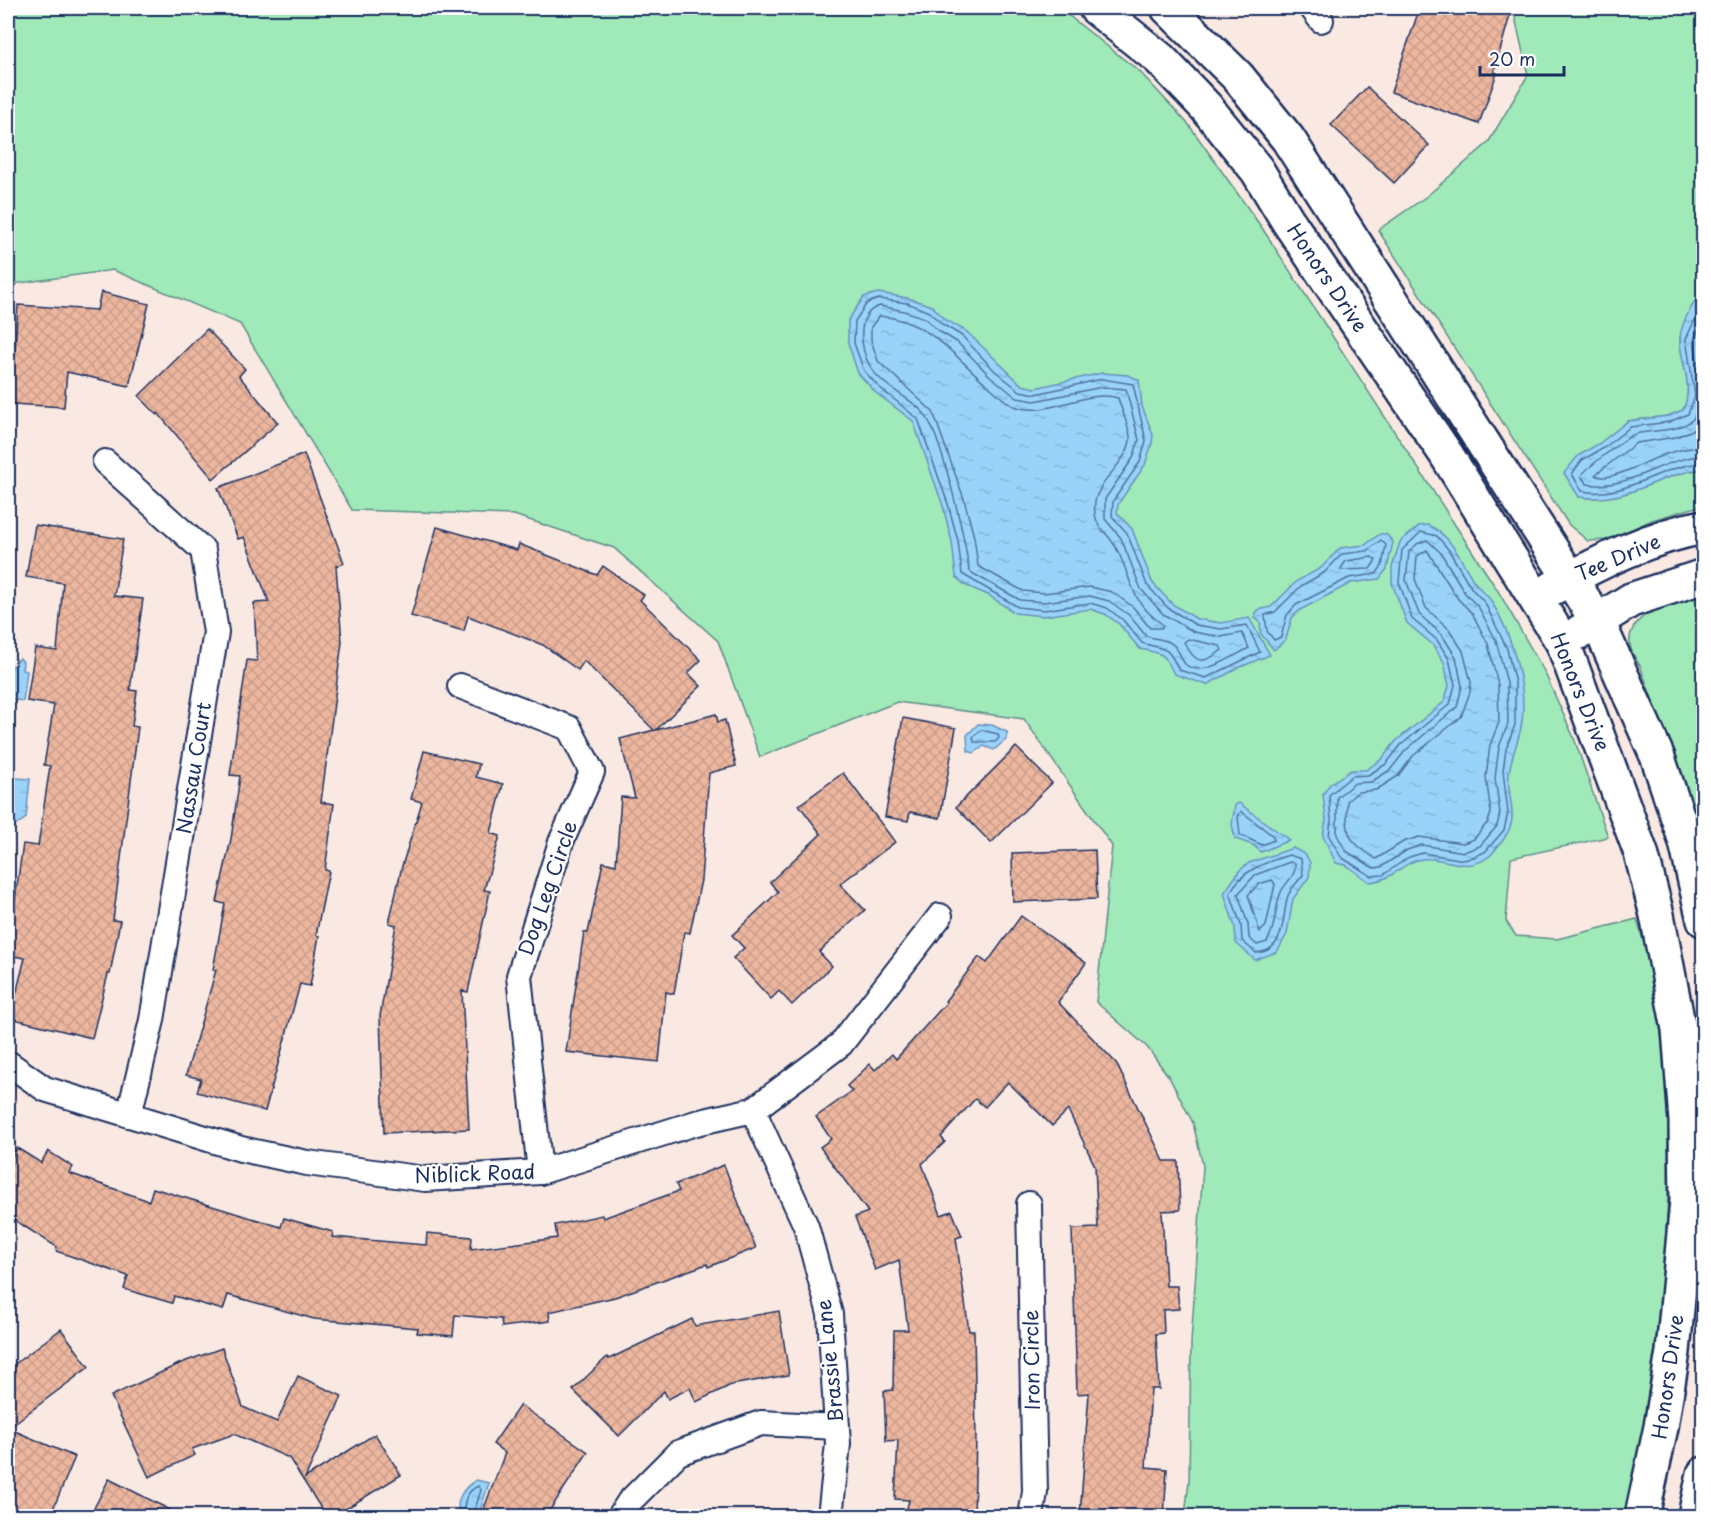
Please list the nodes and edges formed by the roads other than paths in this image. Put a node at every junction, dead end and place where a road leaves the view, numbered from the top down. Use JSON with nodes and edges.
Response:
{"nodes":[{"id":1,"x":1096,"y":8,"type":"edge"},
{"id":2,"x":1168,"y":8,"type":"edge"},
{"id":3,"x":105,"y":462,"type":"dead end"},
{"id":4,"x":1704,"y":527,"type":"edge"},
{"id":5,"x":1704,"y":576,"type":"edge"},
{"id":6,"x":1571,"y":578,"type":"junction"},
{"id":7,"x":1537,"y":597,"type":"junction"},
{"id":8,"x":1598,"y":622,"type":"junction"},
{"id":9,"x":1563,"y":643,"type":"junction"},
{"id":10,"x":460,"y":686,"type":"dead end"},
{"id":11,"x":940,"y":916,"type":"dead end"},
{"id":12,"x":1704,"y":920,"type":"edge"},
{"id":13,"x":8,"y":1063,"type":"edge"},
{"id":14,"x":753,"y":1110,"type":"junction"},
{"id":15,"x":129,"y":1115,"type":"junction"},
{"id":16,"x":540,"y":1172,"type":"junction"},
{"id":17,"x":1029,"y":1204,"type":"dead end"},
{"id":18,"x":837,"y":1427,"type":"junction"},
{"id":19,"x":1704,"y":1474,"type":"edge"},
{"id":20,"x":620,"y":1516,"type":"edge"},
{"id":21,"x":830,"y":1516,"type":"edge"},
{"id":22,"x":1031,"y":1516,"type":"edge"},
{"id":23,"x":1642,"y":1516,"type":"edge"},
{"id":24,"x":1695,"y":1516,"type":"edge"}],
"edges":[{"from":1,"to":7,"type":"street","name":"Honors Drive"},
{"from":2,"to":6,"type":"street"},
{"from":3,"to":15,"type":"street","name":"Nassau Court"},
{"from":4,"to":6,"type":"street","name":"Tee Drive"},
{"from":5,"to":8,"type":"street"},
{"from":6,"to":7,"type":"street","name":"Tee Drive"},
{"from":6,"to":8,"type":"street"},
{"from":7,"to":9,"type":"street","name":"Honors Drive"},
{"from":8,"to":9,"type":"street"},
{"from":8,"to":12,"type":"street"},
{"from":9,"to":23,"type":"street","name":"Honors Drive"},
{"from":10,"to":16,"type":"street","name":"Dog Leg Circle"},
{"from":11,"to":14,"type":"street","name":"Niblick Road"},
{"from":13,"to":15,"type":"street","name":"Niblick Road"},
{"from":14,"to":16,"type":"street","name":"Niblick Road"},
{"from":14,"to":18,"type":"street","name":"Brassie Lane"},
{"from":15,"to":16,"type":"street","name":"Niblick Road"},
{"from":17,"to":22,"type":"street","name":"Iron Circle"},
{"from":18,"to":20,"type":"street"},
{"from":18,"to":21,"type":"street","name":"Brassie Lane"},
{"from":19,"to":24,"type":"street"}]}
